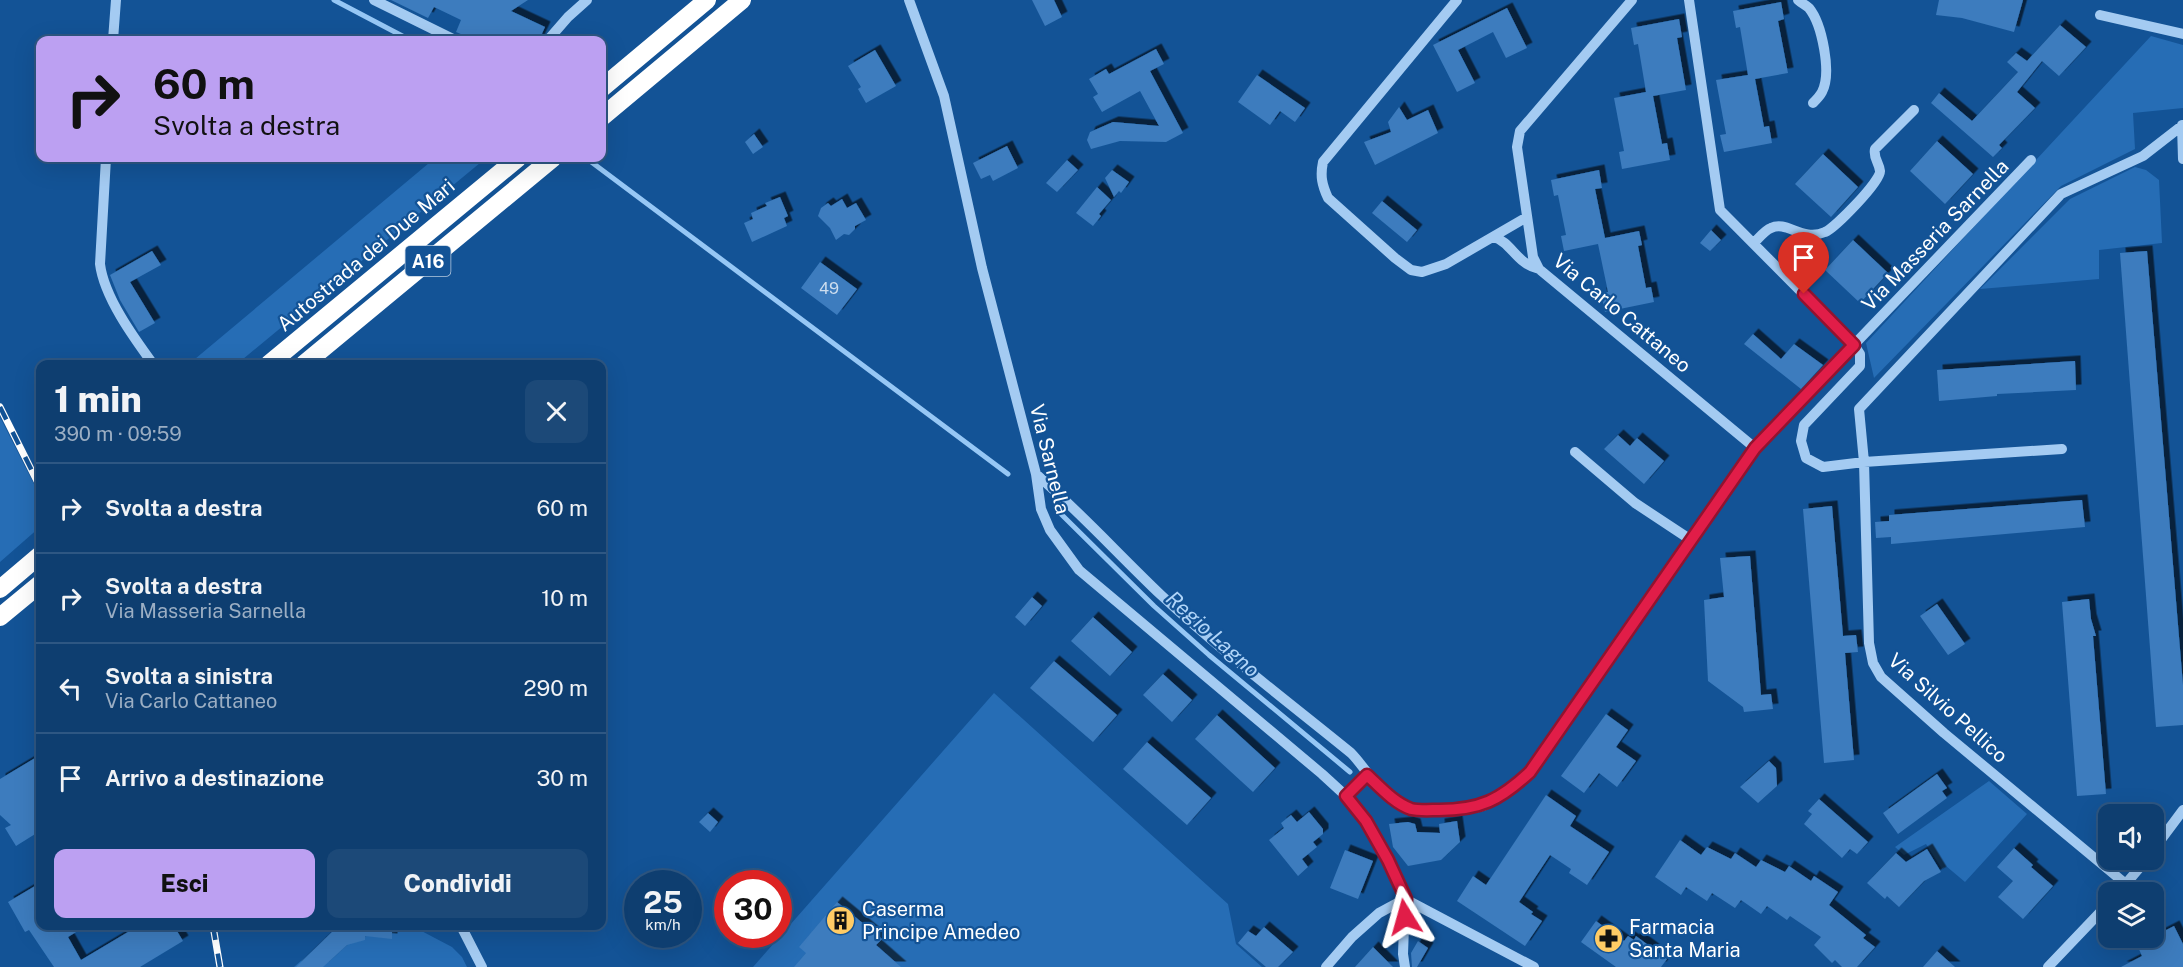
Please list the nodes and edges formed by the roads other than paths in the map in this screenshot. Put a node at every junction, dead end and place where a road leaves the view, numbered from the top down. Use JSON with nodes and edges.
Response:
{"nodes":[{"id":1,"x":116,"y":0,"type":"edge"},
{"id":2,"x":374,"y":0,"type":"edge"},
{"id":3,"x":587,"y":0,"type":"edge"},
{"id":4,"x":707,"y":0,"type":"edge"},
{"id":5,"x":742,"y":0,"type":"edge"},
{"id":6,"x":909,"y":0,"type":"edge"},
{"id":7,"x":1457,"y":0,"type":"edge"},
{"id":8,"x":1632,"y":0,"type":"edge"},
{"id":9,"x":1689,"y":0,"type":"edge"},
{"id":10,"x":1797,"y":0,"type":"edge"},
{"id":11,"x":2100,"y":15,"type":"dead end"},
{"id":12,"x":2183,"y":34,"type":"edge"},
{"id":13,"x":113,"y":36,"type":"edge"},
{"id":14,"x":447,"y":36,"type":"edge"},
{"id":15,"x":551,"y":36,"type":"edge"},
{"id":16,"x":606,"y":85,"type":"edge"},
{"id":17,"x":1813,"y":103,"type":"dead end"},
{"id":18,"x":1914,"y":110,"type":"dead end"},
{"id":19,"x":606,"y":114,"type":"edge"},
{"id":20,"x":2182,"y":125,"type":"edge"},
{"id":21,"x":2183,"y":159,"type":"edge"},
{"id":22,"x":2031,"y":160,"type":"dead end"},
{"id":23,"x":106,"y":162,"type":"edge"},
{"id":24,"x":513,"y":162,"type":"edge"},
{"id":25,"x":547,"y":162,"type":"edge"},
{"id":26,"x":1527,"y":217,"type":"junction"},
{"id":27,"x":1493,"y":237,"type":"junction"},
{"id":28,"x":1754,"y":243,"type":"junction"},
{"id":29,"x":1539,"y":269,"type":"junction"},
{"id":30,"x":1854,"y":345,"type":"junction"},
{"id":31,"x":150,"y":360,"type":"edge"},
{"id":32,"x":274,"y":360,"type":"edge"},
{"id":33,"x":309,"y":360,"type":"edge"},
{"id":34,"x":1755,"y":448,"type":"junction"},
{"id":35,"x":2062,"y":449,"type":"dead end"},
{"id":36,"x":1575,"y":452,"type":"dead end"},
{"id":37,"x":1864,"y":462,"type":"junction"},
{"id":38,"x":1036,"y":474,"type":"junction"},
{"id":39,"x":1691,"y":540,"type":"junction"},
{"id":40,"x":36,"y":558,"type":"edge"},
{"id":41,"x":36,"y":587,"type":"edge"},
{"id":42,"x":0,"y":589,"type":"edge"},
{"id":43,"x":0,"y":617,"type":"edge"},
{"id":44,"x":1367,"y":775,"type":"junction"},
{"id":45,"x":1346,"y":796,"type":"junction"},
{"id":46,"x":2183,"y":810,"type":"edge"},
{"id":47,"x":2164,"y":836,"type":"edge"},
{"id":48,"x":2138,"y":870,"type":"edge"},
{"id":49,"x":2115,"y":882,"type":"edge"},
{"id":50,"x":2129,"y":882,"type":"edge"},
{"id":51,"x":1406,"y":899,"type":"junction"},
{"id":52,"x":2098,"y":915,"type":"edge"},
{"id":53,"x":463,"y":930,"type":"edge"},
{"id":54,"x":482,"y":967,"type":"edge"},
{"id":55,"x":1326,"y":967,"type":"edge"},
{"id":56,"x":1405,"y":967,"type":"edge"},
{"id":57,"x":1534,"y":967,"type":"edge"},
{"id":58,"x":2048,"y":967,"type":"edge"}],
"edges":[{"from":1,"to":13,"type":"street"},
{"from":2,"to":14,"type":"street"},
{"from":3,"to":15,"type":"street"},
{"from":4,"to":16,"type":"highway"},
{"from":5,"to":19,"type":"highway"},
{"from":6,"to":38,"type":"street","name":"Via Sarnella"},
{"from":7,"to":27,"type":"street"},
{"from":8,"to":26,"type":"street","name":"Via Carlo Cattaneo"},
{"from":9,"to":28,"type":"street"},
{"from":10,"to":17,"type":"street"},
{"from":11,"to":12,"type":"street"},
{"from":18,"to":28,"type":"street"},
{"from":20,"to":21,"type":"street"},
{"from":20,"to":37,"type":"street","name":"Via Silvio Pellico"},
{"from":22,"to":30,"type":"street","name":"Via Masseria Sarnella"},
{"from":23,"to":31,"type":"street"},
{"from":24,"to":32,"type":"highway","name":"Autostrada dei Due Mari","number":"A16"},
{"from":25,"to":33,"type":"highway","number":"A16"},
{"from":26,"to":27,"type":"street"},
{"from":26,"to":29,"type":"street","name":"Via Carlo Cattaneo"},
{"from":27,"to":29,"type":"street"},
{"from":28,"to":30,"type":"street"},
{"from":29,"to":34,"type":"street","name":"Via Carlo Cattaneo"},
{"from":30,"to":34,"type":"street","name":"Via Masseria Sarnella"},
{"from":30,"to":37,"type":"street"},
{"from":34,"to":39,"type":"street","name":"Via Masseria Sarnella"},
{"from":35,"to":37,"type":"street"},
{"from":36,"to":39,"type":"street"},
{"from":37,"to":49,"type":"street","name":"Via Silvio Pellico"},
{"from":38,"to":44,"type":"street","name":"Via Masseria Sarnella"},
{"from":38,"to":45,"type":"street","name":"Via Sarnella"},
{"from":39,"to":44,"type":"street","name":"Via Masseria Sarnella"},
{"from":40,"to":42,"type":"highway"},
{"from":41,"to":43,"type":"highway"},
{"from":44,"to":45,"type":"street"},
{"from":45,"to":51,"type":"street","name":"Via Sarnella"},
{"from":46,"to":47,"type":"street"},
{"from":48,"to":50,"type":"street"},
{"from":51,"to":55,"type":"street"},
{"from":51,"to":56,"type":"street"},
{"from":51,"to":57,"type":"street"},
{"from":52,"to":58,"type":"street"},
{"from":53,"to":54,"type":"street"}]}
